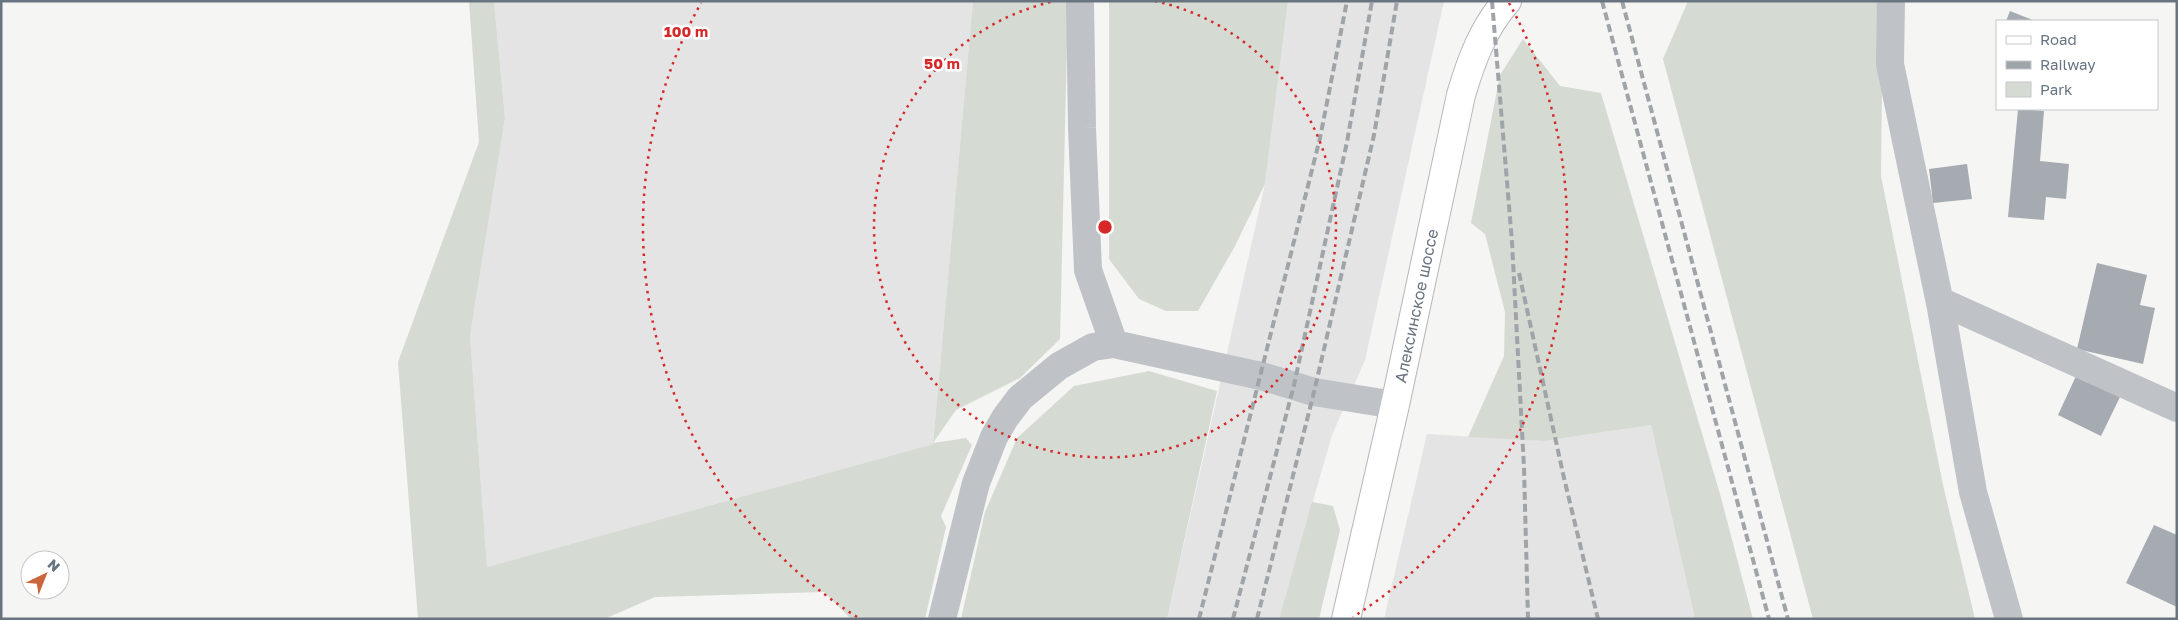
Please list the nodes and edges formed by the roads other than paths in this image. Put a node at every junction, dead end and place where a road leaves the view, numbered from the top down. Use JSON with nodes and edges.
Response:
{"nodes":[{"id":1,"x":1080,"y":1,"type":"edge"},
{"id":2,"x":1507,"y":1,"type":"edge"},
{"id":3,"x":1891,"y":1,"type":"edge"},
{"id":4,"x":1940,"y":301,"type":"junction"},
{"id":5,"x":1114,"y":344,"type":"junction"},
{"id":6,"x":1394,"y":405,"type":"junction"},
{"id":7,"x":2177,"y":408,"type":"edge"},
{"id":8,"x":942,"y":619,"type":"edge"},
{"id":9,"x":1346,"y":619,"type":"edge"},
{"id":10,"x":2009,"y":619,"type":"edge"}],
"edges":[{"from":1,"to":5,"type":"street"},
{"from":2,"to":6,"type":"main road","name":"Алексинское шоссе"},
{"from":3,"to":4,"type":"street"},
{"from":4,"to":7,"type":"street"},
{"from":4,"to":10,"type":"street"},
{"from":5,"to":6,"type":"street"},
{"from":5,"to":8,"type":"street"},
{"from":6,"to":9,"type":"main road","name":"Алексинское шоссе"}]}
